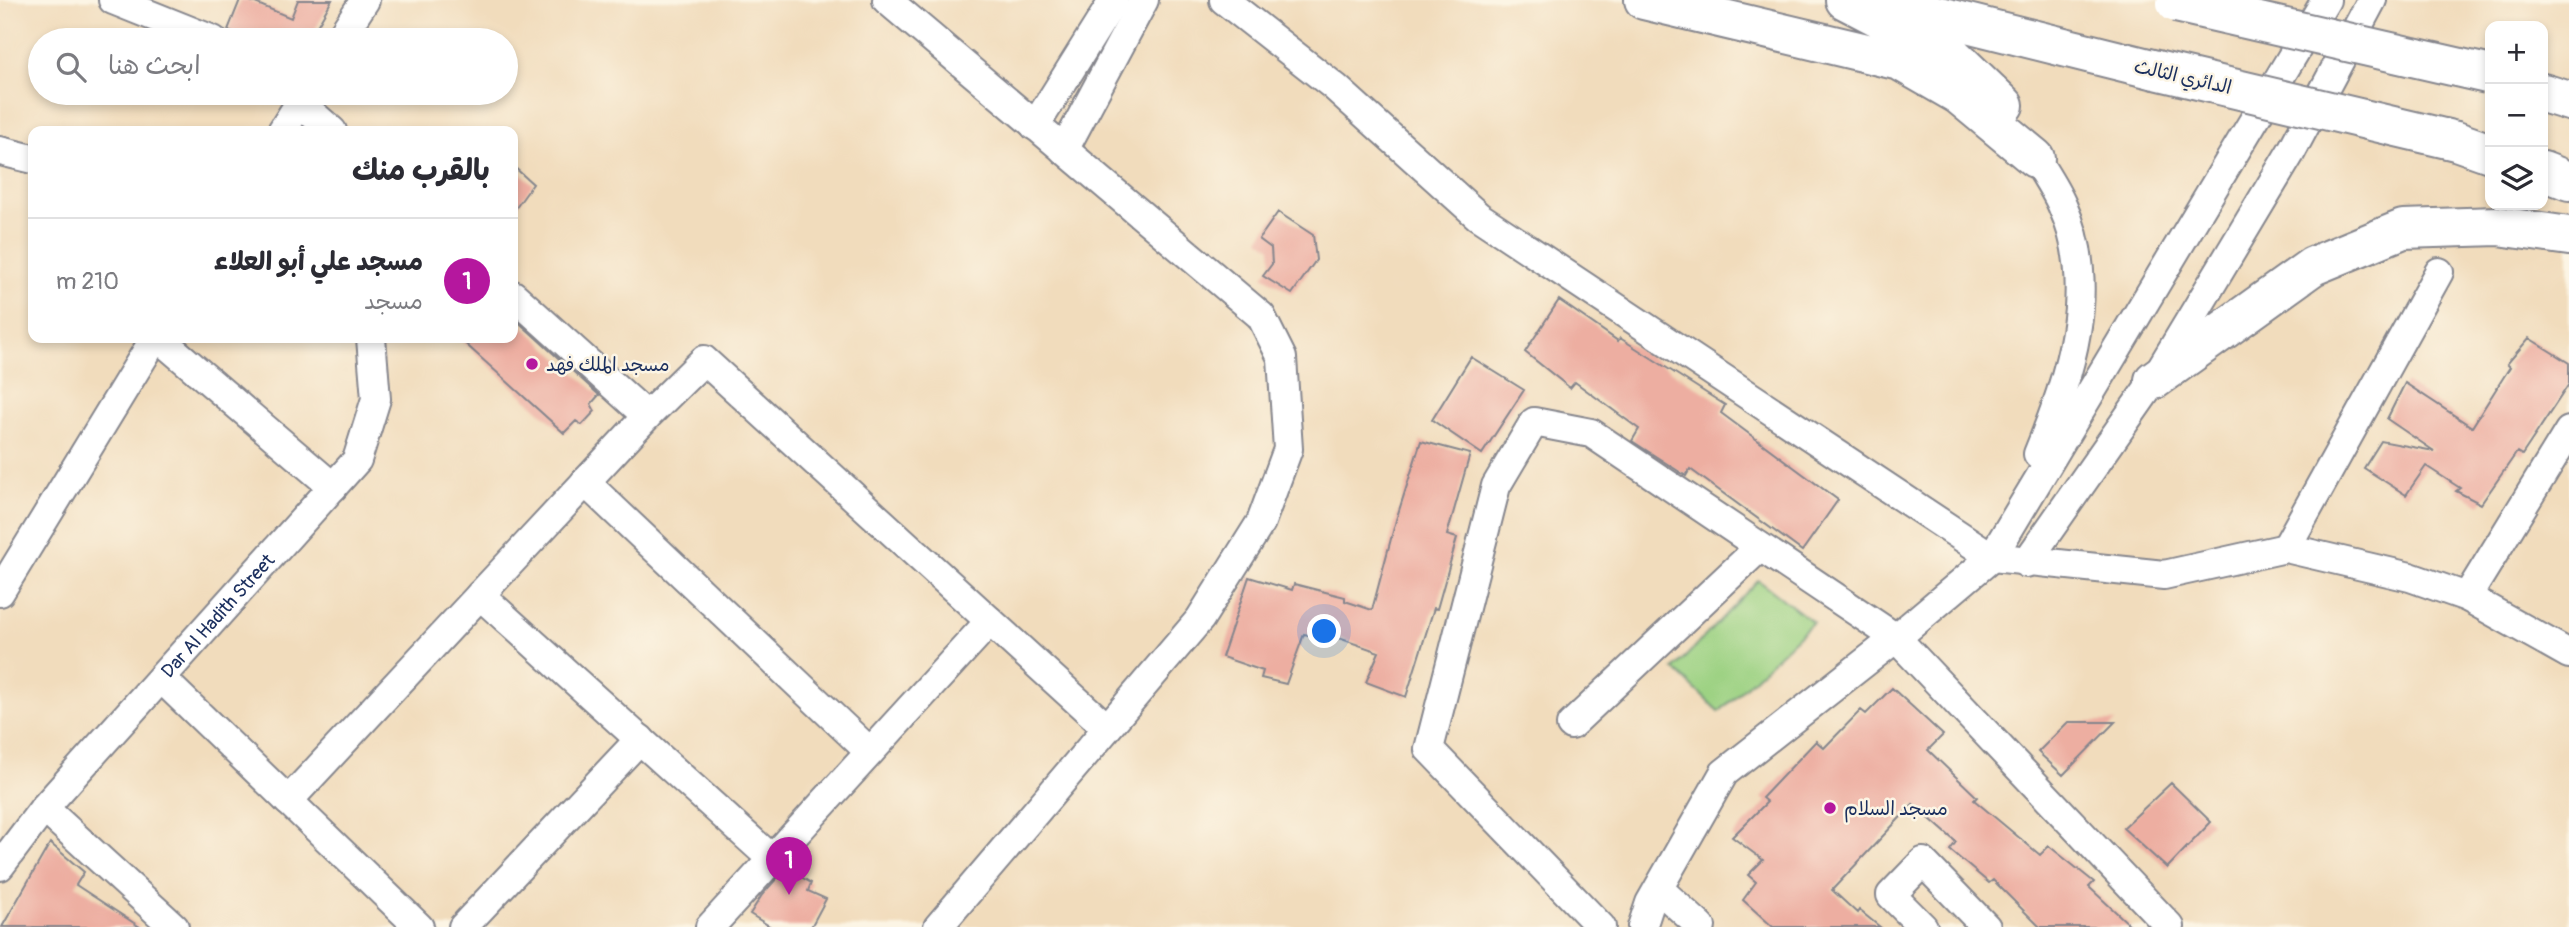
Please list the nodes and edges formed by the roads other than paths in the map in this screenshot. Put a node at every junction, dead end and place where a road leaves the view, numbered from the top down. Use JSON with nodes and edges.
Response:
{"nodes":[{"id":1,"x":113,"y":0,"type":"edge"},
{"id":2,"x":365,"y":0,"type":"edge"},
{"id":3,"x":887,"y":0,"type":"edge"},
{"id":4,"x":1114,"y":0,"type":"edge"},
{"id":5,"x":1144,"y":0,"type":"edge"},
{"id":6,"x":1224,"y":0,"type":"edge"},
{"id":7,"x":1644,"y":0,"type":"edge"},
{"id":8,"x":1845,"y":0,"type":"edge"},
{"id":9,"x":1875,"y":0,"type":"edge"},
{"id":10,"x":2326,"y":0,"type":"edge"},
{"id":11,"x":2372,"y":0,"type":"edge"},
{"id":12,"x":2170,"y":2,"type":"edge"},
{"id":13,"x":183,"y":28,"type":"edge"},
{"id":14,"x":348,"y":28,"type":"edge"},
{"id":15,"x":2485,"y":73,"type":"edge"},
{"id":16,"x":2548,"y":95,"type":"edge"},
{"id":17,"x":2569,"y":101,"type":"edge"},
{"id":18,"x":299,"y":105,"type":"edge"},
{"id":19,"x":309,"y":105,"type":"edge"},
{"id":20,"x":285,"y":126,"type":"edge"},
{"id":21,"x":328,"y":126,"type":"edge"},
{"id":22,"x":1035,"y":126,"type":"junction"},
{"id":23,"x":2473,"y":147,"type":"edge"},
{"id":24,"x":1064,"y":150,"type":"junction"},
{"id":25,"x":0,"y":151,"type":"edge"},
{"id":26,"x":28,"y":158,"type":"edge"},
{"id":27,"x":2035,"y":158,"type":"junction"},
{"id":28,"x":2548,"y":174,"type":"edge"},
{"id":29,"x":2569,"y":181,"type":"edge"},
{"id":30,"x":2569,"y":210,"type":"edge"},
{"id":31,"x":2403,"y":229,"type":"junction"},
{"id":32,"x":2569,"y":236,"type":"edge"},
{"id":33,"x":2439,"y":272,"type":"dead end"},
{"id":34,"x":518,"y":300,"type":"edge"},
{"id":35,"x":154,"y":343,"type":"edge"},
{"id":36,"x":163,"y":343,"type":"edge"},
{"id":37,"x":370,"y":343,"type":"edge"},
{"id":38,"x":2154,"y":380,"type":"junction"},
{"id":39,"x":647,"y":416,"type":"junction"},
{"id":40,"x":2569,"y":431,"type":"edge"},
{"id":41,"x":585,"y":482,"type":"junction"},
{"id":42,"x":333,"y":487,"type":"junction"},
{"id":43,"x":2007,"y":532,"type":"junction"},
{"id":44,"x":1760,"y":547,"type":"junction"},
{"id":45,"x":2286,"y":548,"type":"junction"},
{"id":46,"x":1992,"y":557,"type":"junction"},
{"id":47,"x":2026,"y":563,"type":"junction"},
{"id":48,"x":0,"y":592,"type":"edge"},
{"id":49,"x":480,"y":595,"type":"junction"},
{"id":50,"x":2467,"y":597,"type":"junction"},
{"id":51,"x":989,"y":621,"type":"junction"},
{"id":52,"x":1896,"y":638,"type":"junction"},
{"id":53,"x":2569,"y":654,"type":"edge"},
{"id":54,"x":161,"y":678,"type":"junction"},
{"id":55,"x":1571,"y":725,"type":"dead end"},
{"id":56,"x":1107,"y":728,"type":"junction"},
{"id":57,"x":640,"y":739,"type":"junction"},
{"id":58,"x":870,"y":752,"type":"junction"},
{"id":59,"x":288,"y":801,"type":"junction"},
{"id":60,"x":44,"y":807,"type":"junction"},
{"id":61,"x":772,"y":859,"type":"junction"},
{"id":62,"x":0,"y":866,"type":"edge"},
{"id":63,"x":1659,"y":889,"type":"junction"},
{"id":64,"x":174,"y":927,"type":"edge"},
{"id":65,"x":419,"y":927,"type":"edge"},
{"id":66,"x":463,"y":927,"type":"edge"},
{"id":67,"x":710,"y":927,"type":"edge"},
{"id":68,"x":938,"y":927,"type":"edge"},
{"id":69,"x":1601,"y":927,"type":"edge"},
{"id":70,"x":1642,"y":927,"type":"edge"},
{"id":71,"x":1701,"y":927,"type":"edge"},
{"id":72,"x":1923,"y":927,"type":"edge"},
{"id":73,"x":1986,"y":927,"type":"edge"},
{"id":74,"x":2170,"y":927,"type":"edge"}],
"edges":[{"from":1,"to":13,"type":"street"},
{"from":2,"to":14,"type":"street"},
{"from":3,"to":22,"type":"street"},
{"from":4,"to":22,"type":"street"},
{"from":5,"to":24,"type":"street"},
{"from":6,"to":46,"type":"street"},
{"from":7,"to":27,"type":"highway"},
{"from":8,"to":27,"type":"highway"},
{"from":9,"to":23,"type":"highway","name":"الدائري الثالث","bridge":true},
{"from":10,"to":43,"type":"street"},
{"from":11,"to":38,"type":"street"},
{"from":12,"to":15,"type":"highway","bridge":true},
{"from":16,"to":17,"type":"highway"},
{"from":18,"to":20,"type":"street"},
{"from":19,"to":21,"type":"street"},
{"from":22,"to":24,"type":"street"},
{"from":24,"to":56,"type":"street"},
{"from":25,"to":26,"type":"street"},
{"from":27,"to":43,"type":"street"},
{"from":28,"to":29,"type":"highway"},
{"from":30,"to":31,"type":"highway"},
{"from":31,"to":32,"type":"highway"},
{"from":31,"to":38,"type":"highway"},
{"from":33,"to":45,"type":"street"},
{"from":34,"to":39,"type":"street"},
{"from":35,"to":48,"type":"street"},
{"from":36,"to":42,"type":"street"},
{"from":37,"to":42,"type":"street","name":"Dar Al Hadith Street"},
{"from":38,"to":47,"type":"street"},
{"from":39,"to":41,"type":"street"},
{"from":39,"to":51,"type":"street"},
{"from":40,"to":50,"type":"street"},
{"from":41,"to":49,"type":"street"},
{"from":41,"to":58,"type":"street"},
{"from":42,"to":54,"type":"street","name":"Dar Al Hadith Street"},
{"from":43,"to":46,"type":"street"},
{"from":44,"to":52,"type":"street"},
{"from":44,"to":55,"type":"street"},
{"from":44,"to":69,"type":"street"},
{"from":45,"to":47,"type":"street"},
{"from":45,"to":50,"type":"street"},
{"from":46,"to":47,"type":"street"},
{"from":46,"to":52,"type":"street"},
{"from":49,"to":57,"type":"street"},
{"from":49,"to":59,"type":"street"},
{"from":50,"to":53,"type":"street"},
{"from":51,"to":56,"type":"street"},
{"from":51,"to":58,"type":"street"},
{"from":52,"to":63,"type":"street"},
{"from":52,"to":74,"type":"street"},
{"from":54,"to":59,"type":"street"},
{"from":54,"to":60,"type":"street","name":"Dar Al Hadith Street"},
{"from":56,"to":68,"type":"street"},
{"from":57,"to":61,"type":"street"},
{"from":57,"to":66,"type":"street"},
{"from":58,"to":61,"type":"street"},
{"from":59,"to":65,"type":"street"},
{"from":60,"to":62,"type":"street","name":"Dar Al Hadith Street"},
{"from":60,"to":64,"type":"street"},
{"from":61,"to":67,"type":"street"},
{"from":63,"to":70,"type":"street"},
{"from":63,"to":71,"type":"street"},
{"from":72,"to":73,"type":"street"}]}
